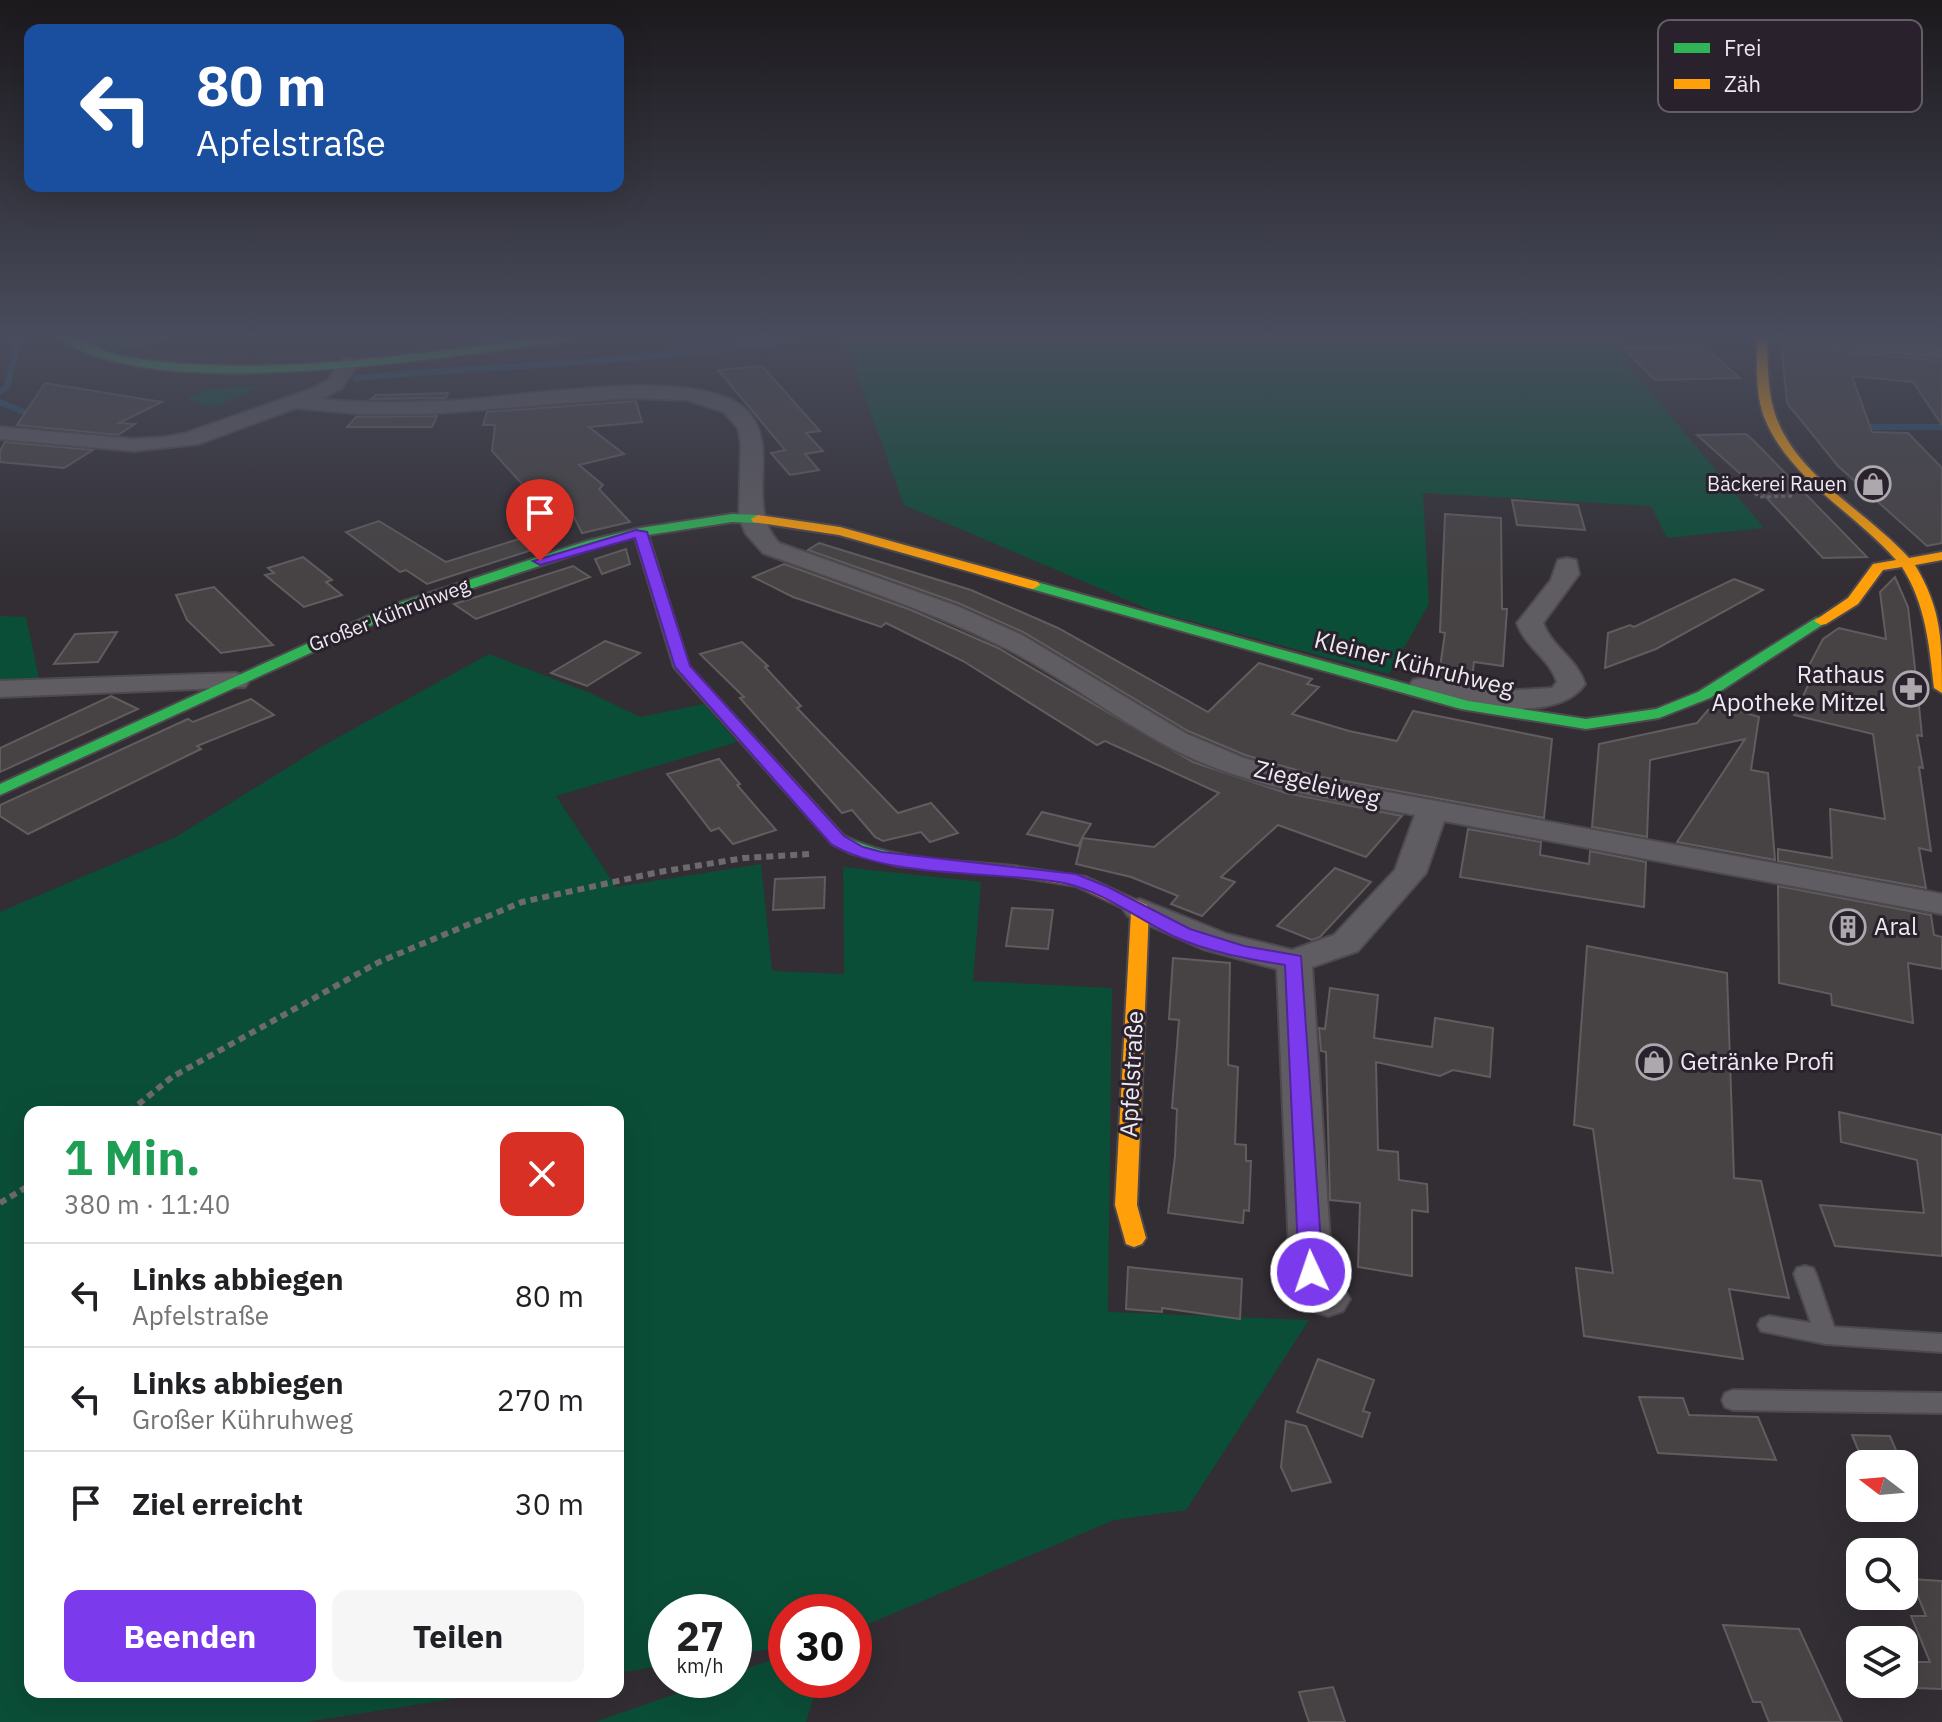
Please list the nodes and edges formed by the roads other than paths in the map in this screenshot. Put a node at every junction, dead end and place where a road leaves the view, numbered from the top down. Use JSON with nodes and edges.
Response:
{"nodes":[{"id":1,"x":249,"y":418,"type":"edge"},
{"id":2,"x":742,"y":418,"type":"edge"},
{"id":3,"x":1772,"y":418,"type":"edge"},
{"id":4,"x":0,"y":433,"type":"edge"},
{"id":5,"x":750,"y":518,"type":"junction"},
{"id":6,"x":640,"y":532,"type":"junction"},
{"id":7,"x":876,"y":540,"type":"joint"},
{"id":8,"x":1942,"y":556,"type":"edge"},
{"id":9,"x":1905,"y":561,"type":"junction"},
{"id":10,"x":1567,"y":565,"type":"dead end"},
{"id":11,"x":1357,"y":674,"type":"junction"},
{"id":12,"x":235,"y":681,"type":"junction"},
{"id":13,"x":1942,"y":688,"type":"edge"},
{"id":14,"x":0,"y":689,"type":"edge"},
{"id":15,"x":0,"y":790,"type":"edge"},
{"id":16,"x":1432,"y":810,"type":"junction"},
{"id":17,"x":1942,"y":904,"type":"edge"},
{"id":18,"x":1140,"y":909,"type":"junction"},
{"id":19,"x":1294,"y":961,"type":"junction"},
{"id":20,"x":1134,"y":1238,"type":"dead end"},
{"id":21,"x":1805,"y":1274,"type":"dead end"},
{"id":22,"x":1328,"y":1299,"type":"dead end"},
{"id":23,"x":1769,"y":1325,"type":"dead end"},
{"id":24,"x":1826,"y":1335,"type":"junction"},
{"id":25,"x":1942,"y":1343,"type":"edge"},
{"id":26,"x":1733,"y":1400,"type":"dead end"},
{"id":27,"x":1942,"y":1403,"type":"edge"}],
"edges":[{"from":1,"to":4,"type":"street"},
{"from":2,"to":5,"type":"street"},
{"from":3,"to":9,"type":"street"},
{"from":5,"to":6,"type":"street","name":"Großer Kühruhweg"},
{"from":5,"to":7,"type":"street","name":"Großer Kühruhweg"},
{"from":5,"to":16,"type":"street","name":"Ziegeleiweg"},
{"from":6,"to":12,"type":"street","name":"Großer Kühruhweg"},
{"from":6,"to":18,"type":"street"},
{"from":7,"to":11,"type":"street","name":"Kleiner Kühruhweg"},
{"from":8,"to":9,"type":"street","name":"Kleiner Kühruhweg"},
{"from":9,"to":11,"type":"street","name":"Kleiner Kühruhweg"},
{"from":9,"to":13,"type":"street"},
{"from":10,"to":11,"type":"street"},
{"from":12,"to":14,"type":"street","name":"Großer Kühruhweg"},
{"from":12,"to":15,"type":"street","name":"Großer Kühruhweg"},
{"from":16,"to":17,"type":"street","name":"Ziegeleiweg"},
{"from":16,"to":19,"type":"street"},
{"from":18,"to":19,"type":"street"},
{"from":18,"to":20,"type":"street","name":"Apfelstraße"},
{"from":19,"to":22,"type":"street"},
{"from":21,"to":24,"type":"lane"},
{"from":23,"to":24,"type":"lane"},
{"from":24,"to":25,"type":"lane"},
{"from":26,"to":27,"type":"lane"}]}
